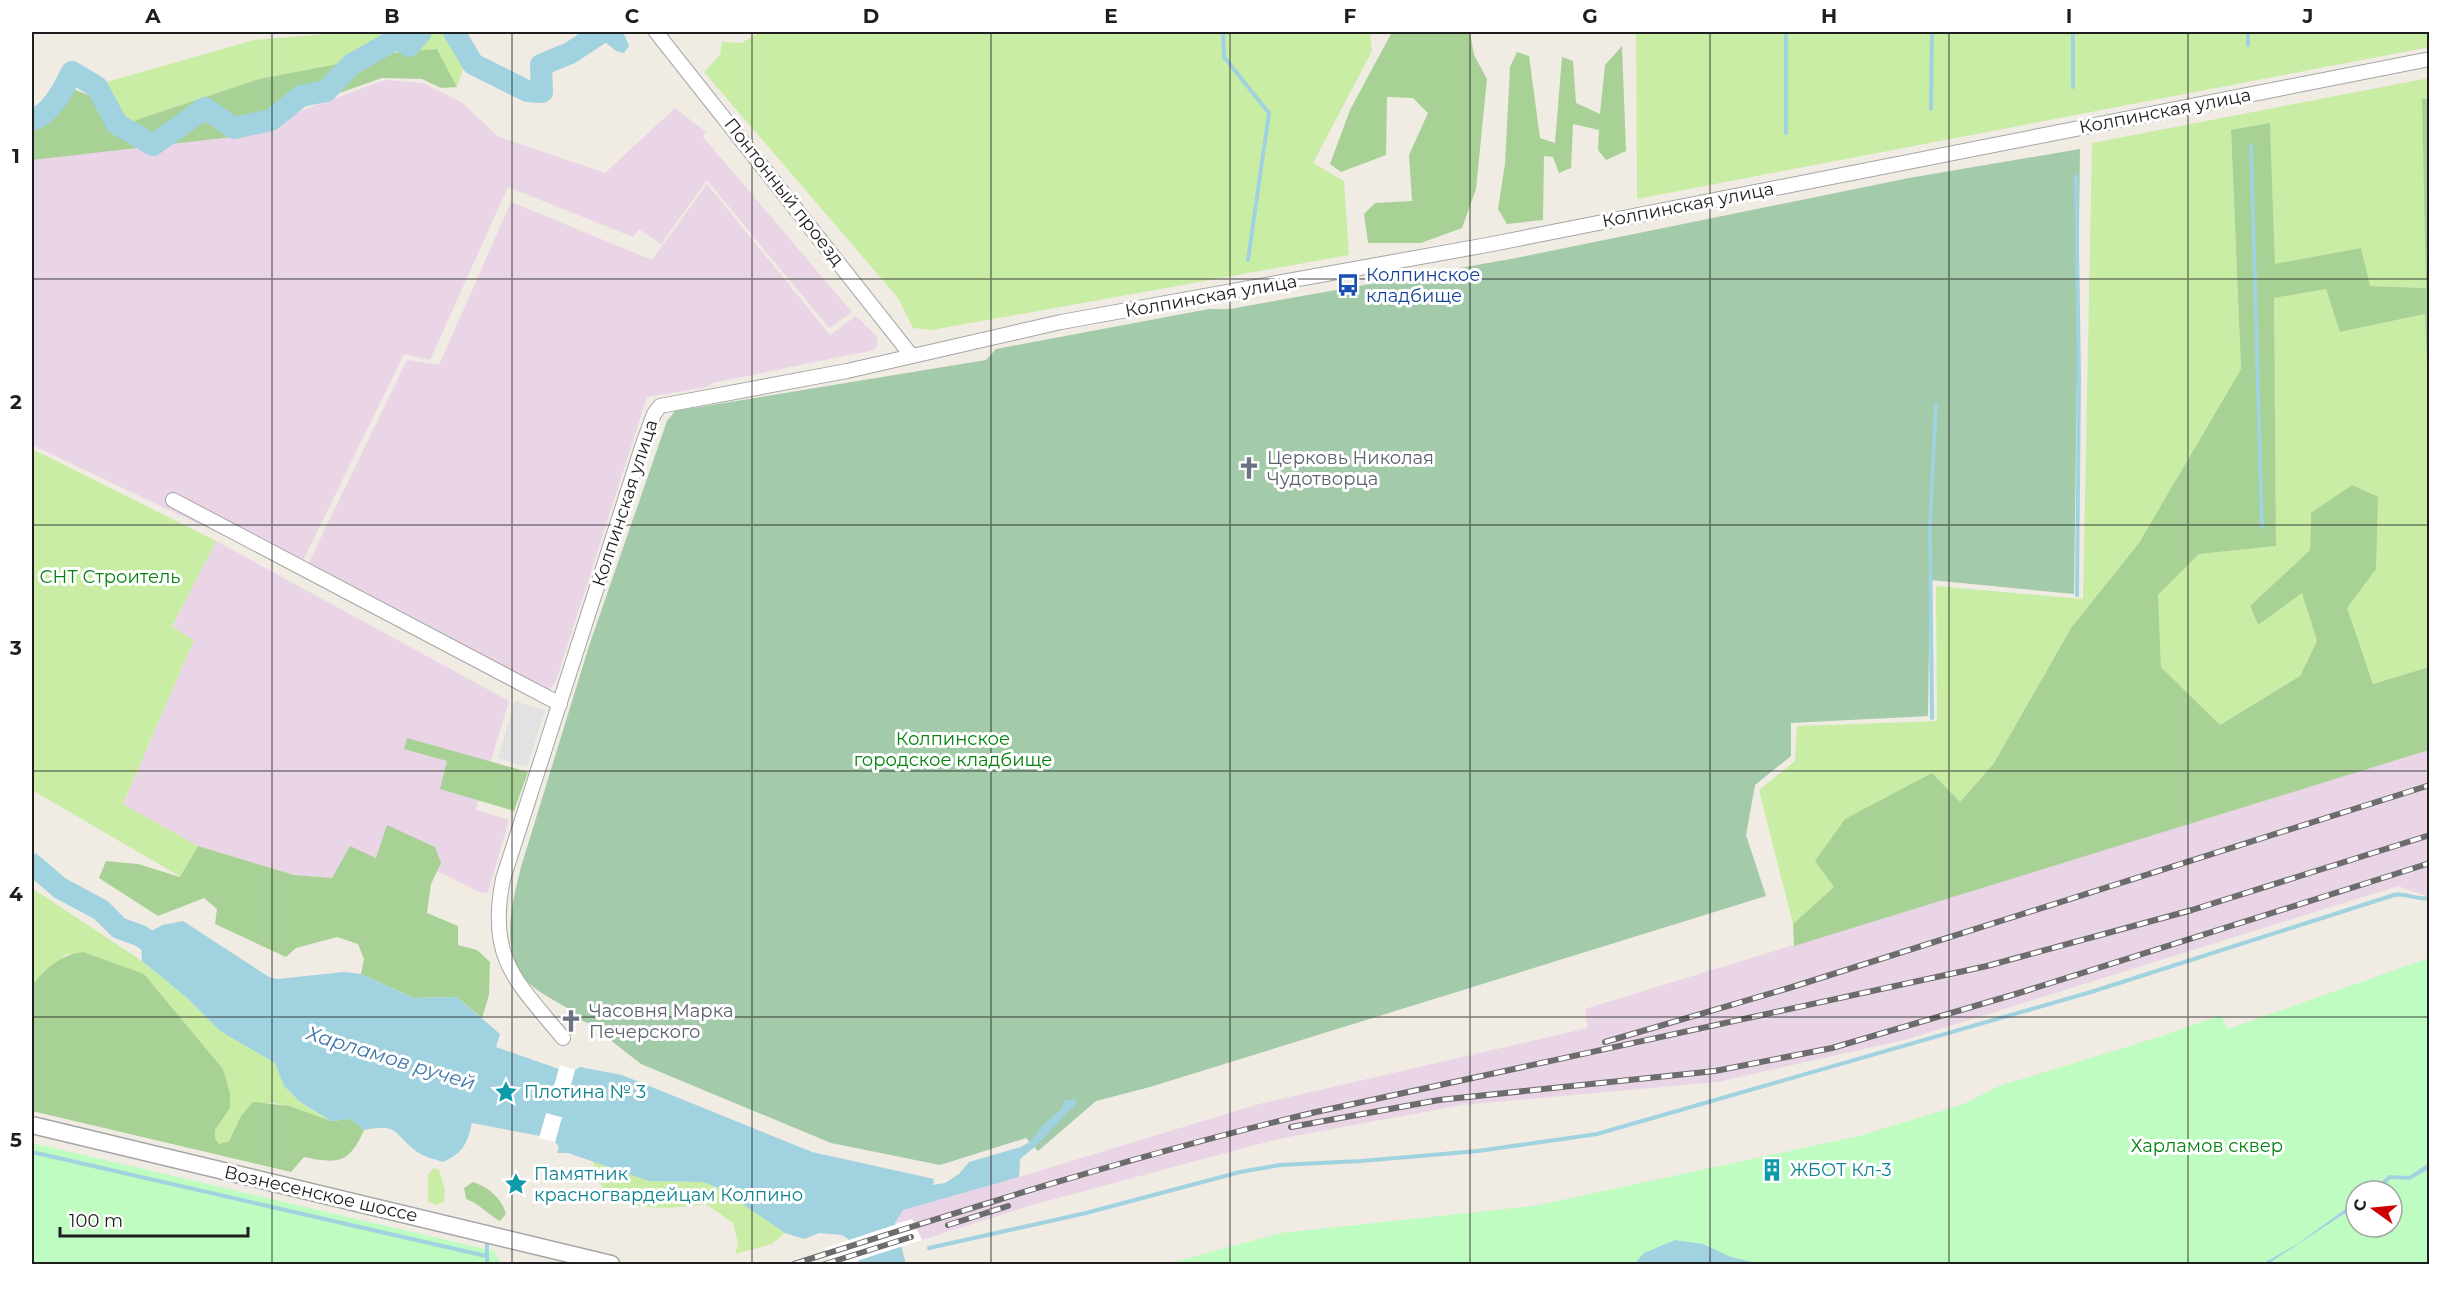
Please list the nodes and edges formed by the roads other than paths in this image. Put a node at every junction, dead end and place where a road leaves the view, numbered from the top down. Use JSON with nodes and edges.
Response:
{"nodes":[{"id":1,"x":656,"y":32,"type":"edge"},
{"id":2,"x":2430,"y":59,"type":"edge"},
{"id":3,"x":911,"y":355,"type":"junction"},
{"id":4,"x":173,"y":500,"type":"dead end"},
{"id":5,"x":560,"y":704,"type":"junction"},
{"id":6,"x":562,"y":1038,"type":"dead end"},
{"id":7,"x":32,"y":1125,"type":"edge"},
{"id":8,"x":611,"y":1264,"type":"edge"}],
"edges":[{"from":1,"to":3,"type":"street","name":"Понтонный проезд"},
{"from":2,"to":3,"type":"street","name":"Колпинская улица"},
{"from":3,"to":5,"type":"street","name":"Колпинская улица"},
{"from":4,"to":5,"type":"street"},
{"from":5,"to":6,"type":"street","name":"Колпинская улица"},
{"from":7,"to":8,"type":"street","name":"Вознесенское шоссе"}]}
